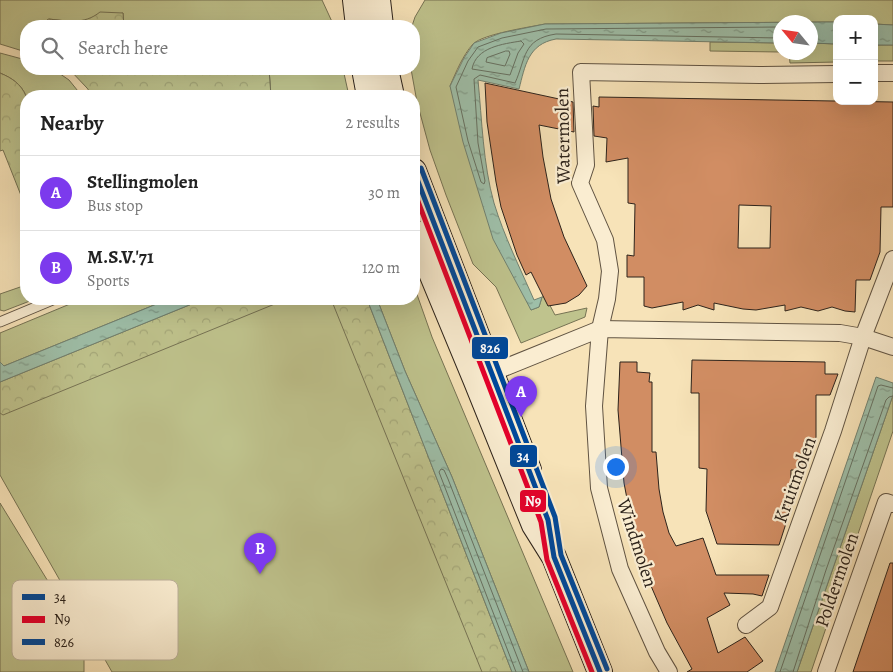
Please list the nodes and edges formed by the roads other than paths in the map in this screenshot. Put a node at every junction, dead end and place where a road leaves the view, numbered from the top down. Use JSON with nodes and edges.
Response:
{"nodes":[{"id":1,"x":355,"y":0,"type":"edge"},
{"id":2,"x":378,"y":0,"type":"edge"},
{"id":3,"x":357,"y":20,"type":"edge"},
{"id":4,"x":380,"y":20,"type":"edge"},
{"id":5,"x":893,"y":73,"type":"edge"},
{"id":6,"x":833,"y":74,"type":"edge"},
{"id":7,"x":878,"y":74,"type":"edge"},
{"id":8,"x":365,"y":75,"type":"edge"},
{"id":9,"x":387,"y":75,"type":"edge"},
{"id":10,"x":368,"y":90,"type":"edge"},
{"id":11,"x":391,"y":90,"type":"edge"},
{"id":12,"x":420,"y":188,"type":"edge"},
{"id":13,"x":420,"y":245,"type":"edge"},
{"id":14,"x":893,"y":258,"type":"edge"},
{"id":15,"x":41,"y":305,"type":"edge"},
{"id":16,"x":0,"y":322,"type":"edge"},
{"id":17,"x":600,"y":329,"type":"junction"},
{"id":18,"x":863,"y":337,"type":"junction"},
{"id":19,"x":893,"y":347,"type":"edge"},
{"id":20,"x":483,"y":376,"type":"junction"},
{"id":21,"x":890,"y":503,"type":"edge"},
{"id":22,"x":746,"y":625,"type":"dead end"},
{"id":23,"x":600,"y":672,"type":"edge"},
{"id":24,"x":669,"y":672,"type":"edge"},
{"id":25,"x":826,"y":672,"type":"edge"}],
"edges":[{"from":1,"to":3,"type":"street"},
{"from":2,"to":4,"type":"street"},
{"from":5,"to":7,"type":"street"},
{"from":6,"to":17,"type":"street","name":"Watermolen"},
{"from":8,"to":10,"type":"street"},
{"from":9,"to":11,"type":"street"},
{"from":12,"to":20,"type":"street"},
{"from":13,"to":20,"type":"street"},
{"from":14,"to":18,"type":"street"},
{"from":15,"to":16,"type":"lane"},
{"from":17,"to":18,"type":"street"},
{"from":17,"to":20,"type":"street"},
{"from":17,"to":24,"type":"street","name":"Windmolen"},
{"from":18,"to":19,"type":"street"},
{"from":18,"to":22,"type":"street","name":"Kruitmolen"},
{"from":20,"to":23,"type":"street"},
{"from":21,"to":25,"type":"street","name":"Poldermolen"}]}
